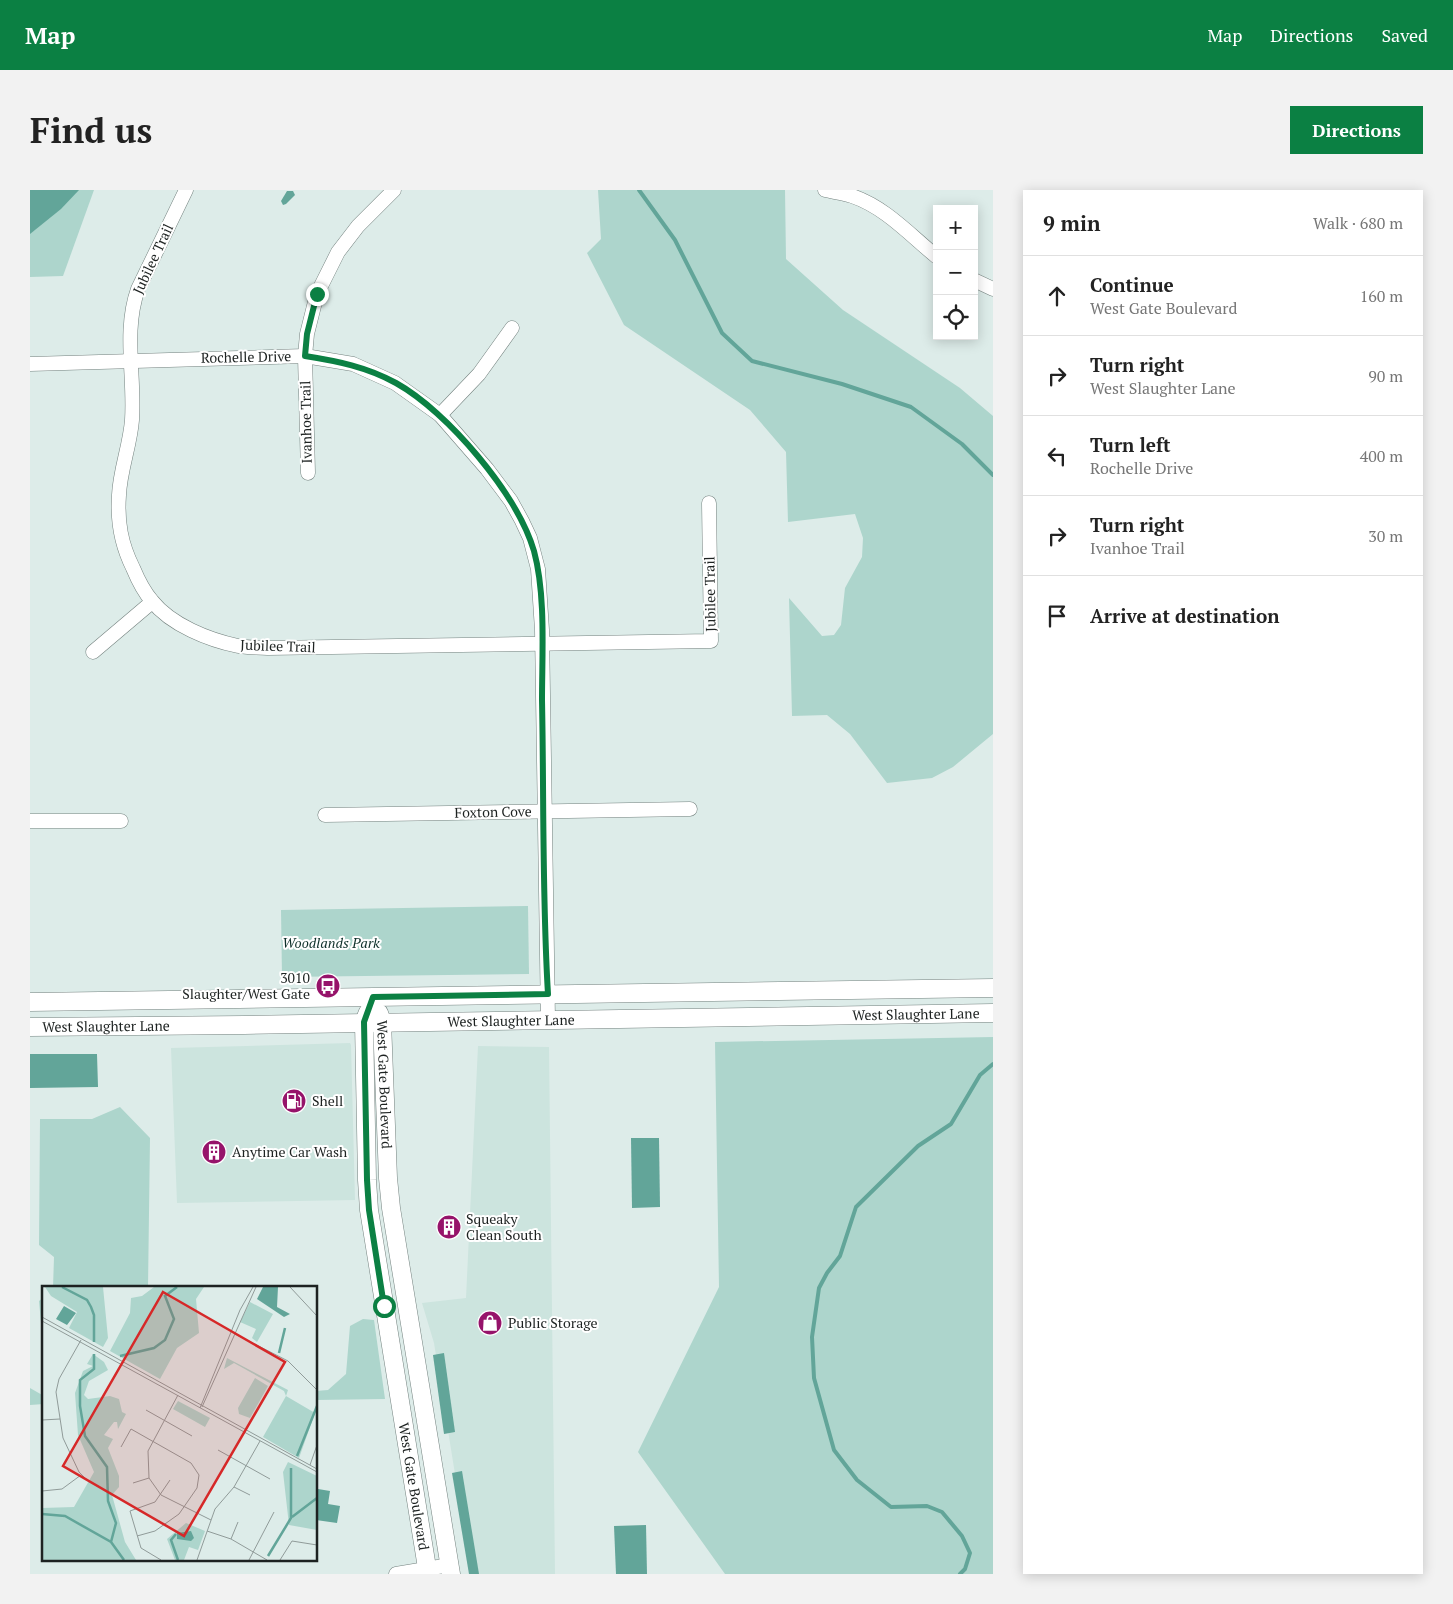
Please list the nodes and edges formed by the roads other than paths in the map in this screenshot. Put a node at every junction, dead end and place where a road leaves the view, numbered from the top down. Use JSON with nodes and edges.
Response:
{"nodes":[{"id":1,"x":186,"y":190,"type":"edge"},
{"id":2,"x":394,"y":190,"type":"edge"},
{"id":3,"x":825,"y":190,"type":"edge"},
{"id":4,"x":854,"y":193,"type":"edge"},
{"id":5,"x":933,"y":253,"type":"edge"},
{"id":6,"x":978,"y":282,"type":"edge"},
{"id":7,"x":993,"y":290,"type":"edge"},
{"id":8,"x":512,"y":328,"type":"dead end"},
{"id":9,"x":305,"y":356,"type":"junction"},
{"id":10,"x":131,"y":360,"type":"junction"},
{"id":11,"x":30,"y":364,"type":"edge"},
{"id":12,"x":440,"y":415,"type":"junction"},
{"id":13,"x":308,"y":473,"type":"dead end"},
{"id":14,"x":708,"y":503,"type":"dead end"},
{"id":15,"x":152,"y":602,"type":"junction"},
{"id":16,"x":542,"y":644,"type":"junction"},
{"id":17,"x":93,"y":652,"type":"dead end"},
{"id":18,"x":690,"y":809,"type":"dead end"},
{"id":19,"x":544,"y":812,"type":"junction"},
{"id":20,"x":325,"y":815,"type":"dead end"},
{"id":21,"x":30,"y":821,"type":"edge"},
{"id":22,"x":121,"y":821,"type":"dead end"},
{"id":23,"x":951,"y":988,"type":"junction"},
{"id":24,"x":993,"y":988,"type":"edge"},
{"id":25,"x":548,"y":994,"type":"junction"},
{"id":26,"x":373,"y":997,"type":"junction"},
{"id":27,"x":30,"y":1002,"type":"edge"},
{"id":28,"x":952,"y":1013,"type":"junction"},
{"id":29,"x":993,"y":1013,"type":"edge"},
{"id":30,"x":548,"y":1020,"type":"junction"},
{"id":31,"x":364,"y":1022,"type":"junction"},
{"id":32,"x":382,"y":1022,"type":"junction"},
{"id":33,"x":30,"y":1027,"type":"edge"},
{"id":34,"x":405,"y":1301,"type":"junction"},
{"id":35,"x":384,"y":1306,"type":"junction"},
{"id":36,"x":450,"y":1569,"type":"edge"},
{"id":37,"x":428,"y":1571,"type":"edge"},
{"id":38,"x":396,"y":1574,"type":"edge"}],
"edges":[{"from":1,"to":10,"type":"street","name":"Jubilee Trail"},
{"from":2,"to":9,"type":"street","name":"Ivanhoe Trail"},
{"from":3,"to":4,"type":"street"},
{"from":4,"to":5,"type":"street"},
{"from":6,"to":7,"type":"street"},
{"from":8,"to":12,"type":"street"},
{"from":9,"to":10,"type":"street","name":"Rochelle Drive"},
{"from":9,"to":12,"type":"street","name":"Rochelle Drive"},
{"from":9,"to":13,"type":"street","name":"Ivanhoe Trail"},
{"from":10,"to":11,"type":"street","name":"Rochelle Drive"},
{"from":10,"to":15,"type":"street","name":"Jubilee Trail"},
{"from":12,"to":16,"type":"street","name":"Rochelle Drive"},
{"from":14,"to":16,"type":"street","name":"Jubilee Trail"},
{"from":15,"to":16,"type":"street","name":"Jubilee Trail"},
{"from":15,"to":17,"type":"street"},
{"from":16,"to":19,"type":"street","name":"Rochelle Drive"},
{"from":18,"to":19,"type":"street","name":"Foxton Cove"},
{"from":19,"to":20,"type":"street","name":"Foxton Cove"},
{"from":19,"to":25,"type":"street","name":"Rochelle Drive"},
{"from":21,"to":22,"type":"street"},
{"from":23,"to":24,"type":"main road","name":"West Slaughter Lane"},
{"from":23,"to":25,"type":"main road","name":"West Slaughter Lane"},
{"from":23,"to":28,"type":"main road"},
{"from":25,"to":26,"type":"main road","name":"West Slaughter Lane"},
{"from":25,"to":30,"type":"street","name":"Rochelle Drive"},
{"from":26,"to":27,"type":"main road","name":"West Slaughter Lane"},
{"from":26,"to":31,"type":"main road","name":"West Gate Boulevard"},
{"from":26,"to":32,"type":"main road","name":"West Gate Boulevard"},
{"from":28,"to":29,"type":"main road","name":"West Slaughter Lane"},
{"from":28,"to":30,"type":"main road","name":"West Slaughter Lane"},
{"from":30,"to":32,"type":"main road","name":"West Slaughter Lane"},
{"from":31,"to":32,"type":"main road","name":"West Slaughter Lane"},
{"from":31,"to":33,"type":"main road","name":"West Slaughter Lane"},
{"from":31,"to":35,"type":"main road","name":"West Gate Boulevard"},
{"from":32,"to":34,"type":"main road","name":"West Gate Boulevard"},
{"from":34,"to":35,"type":"main road"},
{"from":34,"to":36,"type":"main road","name":"West Gate Boulevard"},
{"from":35,"to":37,"type":"main road","name":"West Gate Boulevard"},
{"from":36,"to":37,"type":"street"},
{"from":37,"to":38,"type":"street"}]}
